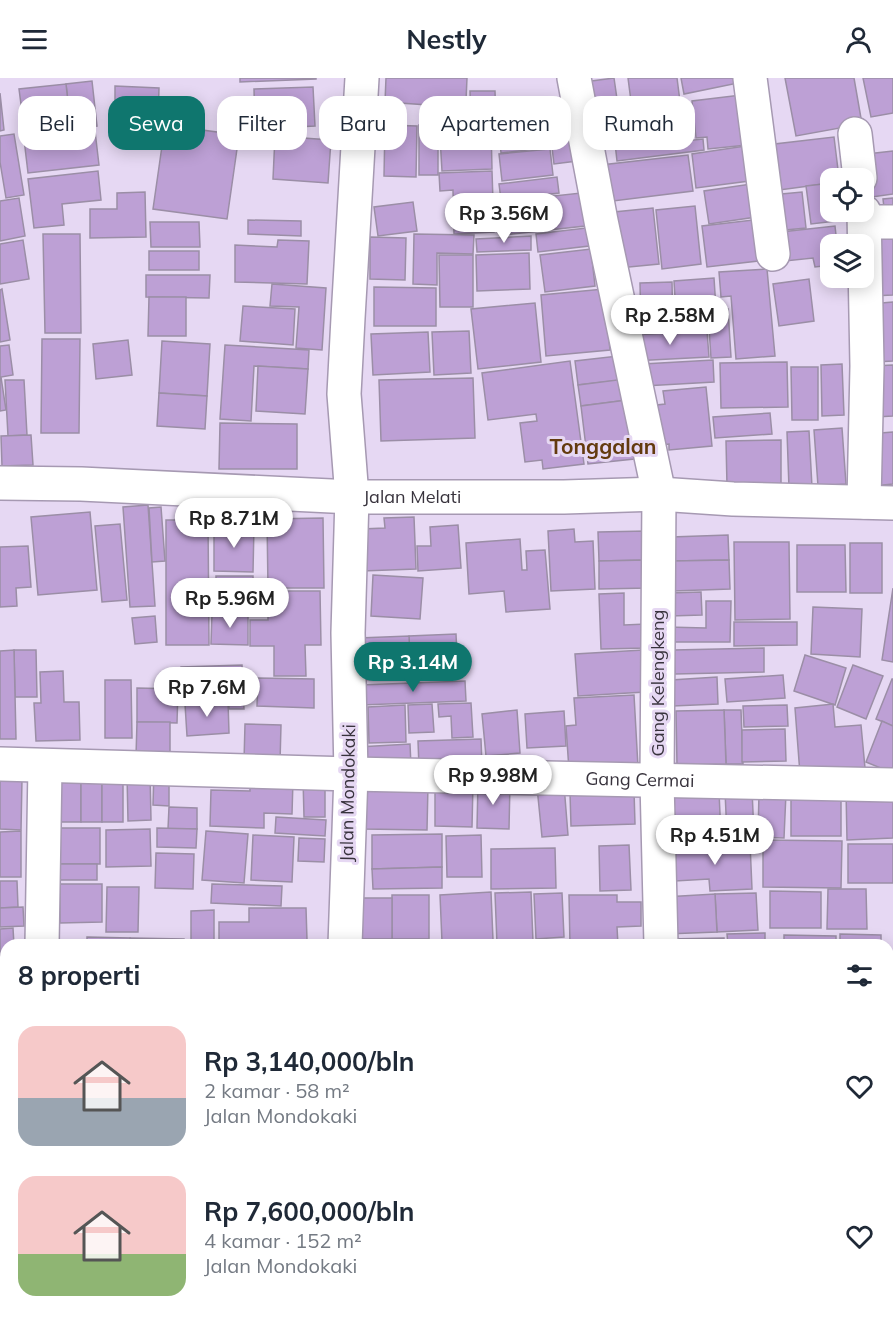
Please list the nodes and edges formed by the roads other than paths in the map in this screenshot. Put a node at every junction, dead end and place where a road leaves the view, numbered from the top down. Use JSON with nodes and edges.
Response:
{"nodes":[{"id":1,"x":362,"y":78,"type":"edge"},
{"id":2,"x":574,"y":78,"type":"edge"},
{"id":3,"x":750,"y":78,"type":"edge"},
{"id":4,"x":855,"y":134,"type":"dead end"},
{"id":5,"x":859,"y":168,"type":"edge"},
{"id":6,"x":874,"y":222,"type":"edge"},
{"id":7,"x":772,"y":254,"type":"dead end"},
{"id":8,"x":0,"y":483,"type":"edge"},
{"id":9,"x":658,"y":494,"type":"junction"},
{"id":10,"x":352,"y":497,"type":"junction"},
{"id":11,"x":879,"y":502,"type":"edge"},
{"id":12,"x":0,"y":764,"type":"edge"},
{"id":13,"x":45,"y":766,"type":"junction"},
{"id":14,"x":351,"y":774,"type":"junction"},
{"id":15,"x":657,"y":781,"type":"junction"},
{"id":16,"x":893,"y":785,"type":"edge"},
{"id":17,"x":42,"y":939,"type":"edge"},
{"id":18,"x":345,"y":939,"type":"edge"},
{"id":19,"x":661,"y":939,"type":"edge"}],
"edges":[{"from":1,"to":10,"type":"street","name":"Jalan Melati"},
{"from":2,"to":9,"type":"street","name":"Gang Kelengkeng"},
{"from":3,"to":7,"type":"street"},
{"from":4,"to":5,"type":"street"},
{"from":6,"to":11,"type":"street"},
{"from":8,"to":10,"type":"street"},
{"from":9,"to":10,"type":"street","name":"Jalan Melati"},
{"from":9,"to":11,"type":"street","name":"Jalan Melati"},
{"from":9,"to":15,"type":"street","name":"Gang Kelengkeng"},
{"from":10,"to":14,"type":"street","name":"Jalan Mondokaki"},
{"from":12,"to":13,"type":"street","name":"Gang Cermai"},
{"from":13,"to":14,"type":"street","name":"Gang Cermai"},
{"from":13,"to":17,"type":"street"},
{"from":14,"to":15,"type":"street","name":"Gang Cermai"},
{"from":14,"to":18,"type":"street","name":"Jalan Mondokaki"},
{"from":15,"to":16,"type":"street","name":"Gang Cermai"},
{"from":15,"to":19,"type":"street","name":"Gang Kelengkeng"}]}
